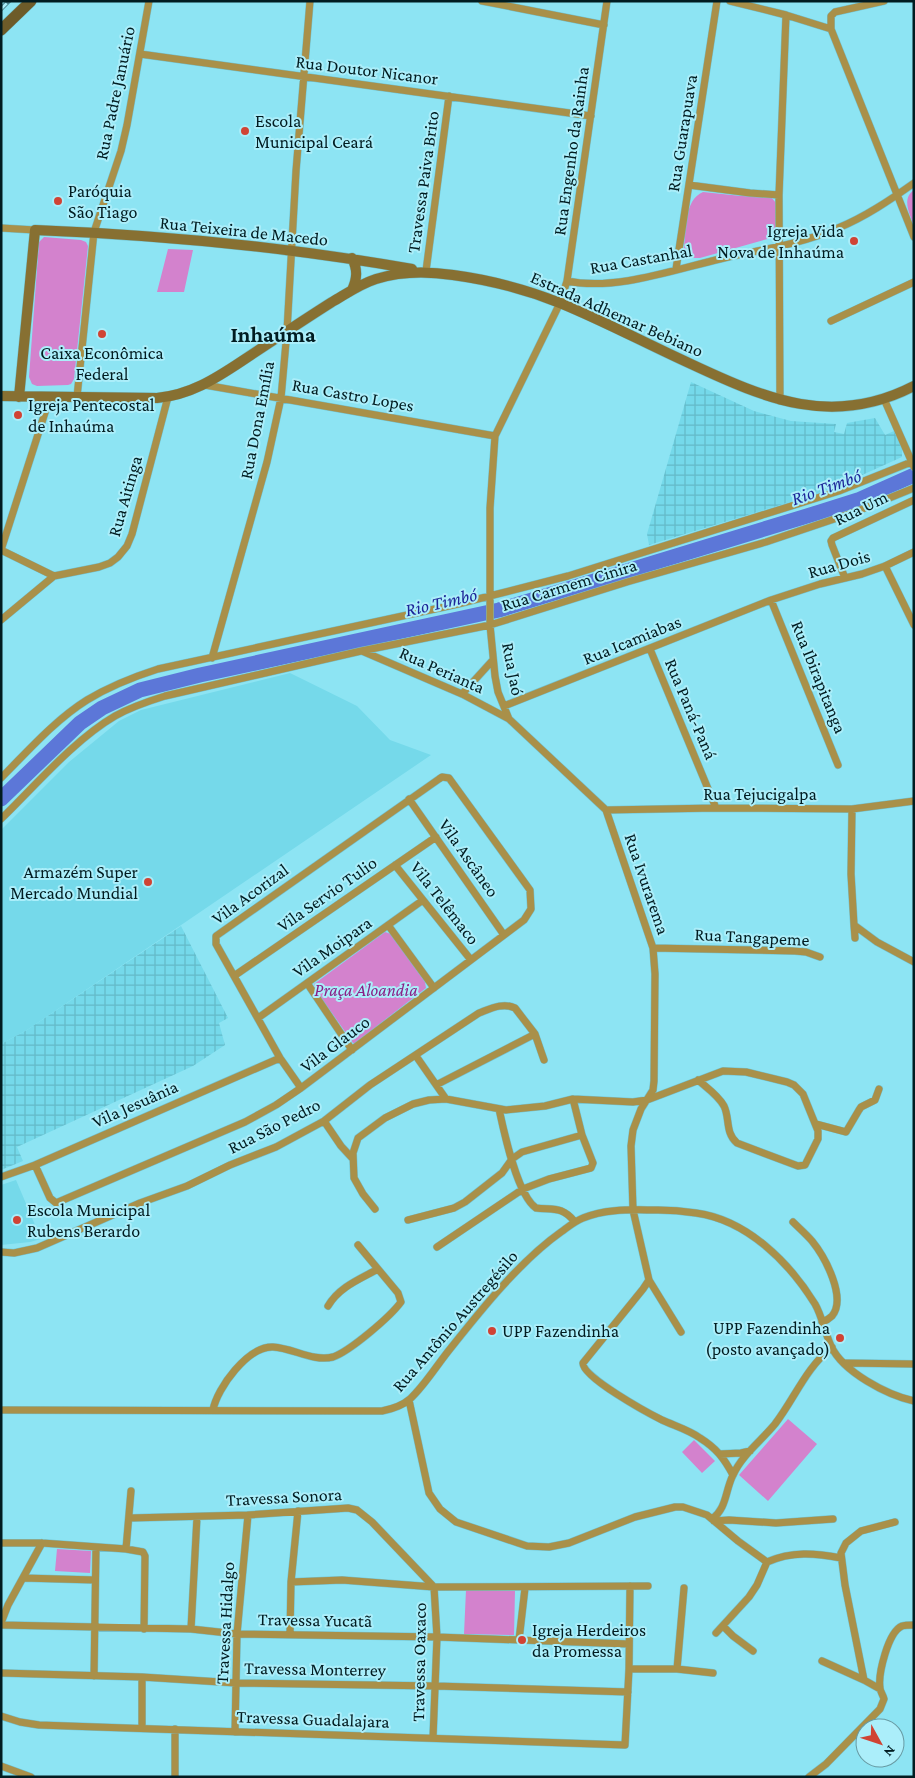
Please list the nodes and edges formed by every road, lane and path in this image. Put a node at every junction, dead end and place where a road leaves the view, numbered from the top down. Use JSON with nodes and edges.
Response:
{"nodes":[{"id":1,"x":31,"y":1,"type":"edge"},
{"id":2,"x":149,"y":1,"type":"edge"},
{"id":3,"x":310,"y":1,"type":"edge"},
{"id":4,"x":482,"y":1,"type":"edge"},
{"id":5,"x":607,"y":1,"type":"edge"},
{"id":6,"x":718,"y":1,"type":"edge"},
{"id":7,"x":730,"y":1,"type":"edge"},
{"id":8,"x":884,"y":1,"type":"edge"},
{"id":9,"x":786,"y":15,"type":"junction"},
{"id":10,"x":604,"y":25,"type":"junction"},
{"id":11,"x":831,"y":29,"type":"junction"},
{"id":12,"x":1,"y":30,"type":"edge"},
{"id":13,"x":140,"y":54,"type":"junction"},
{"id":14,"x":304,"y":77,"type":"junction"},
{"id":15,"x":450,"y":96,"type":"junction"},
{"id":16,"x":591,"y":116,"type":"junction"},
{"id":17,"x":914,"y":183,"type":"edge"},
{"id":18,"x":689,"y":185,"type":"junction"},
{"id":19,"x":898,"y":194,"type":"junction"},
{"id":20,"x":779,"y":195,"type":"junction"},
{"id":21,"x":1,"y":228,"type":"edge"},
{"id":22,"x":35,"y":230,"type":"junction"},
{"id":23,"x":94,"y":232,"type":"junction"},
{"id":24,"x":914,"y":237,"type":"edge"},
{"id":25,"x":779,"y":246,"type":"junction"},
{"id":26,"x":291,"y":250,"type":"junction"},
{"id":27,"x":352,"y":258,"type":"junction"},
{"id":28,"x":676,"y":269,"type":"junction"},
{"id":29,"x":424,"y":271,"type":"junction"},
{"id":30,"x":567,"y":281,"type":"junction"},
{"id":31,"x":914,"y":282,"type":"edge"},
{"id":32,"x":352,"y":290,"type":"junction"},
{"id":33,"x":560,"y":303,"type":"junction"},
{"id":34,"x":831,"y":321,"type":"dead end"},
{"id":35,"x":287,"y":331,"type":"junction"},
{"id":36,"x":205,"y":385,"type":"junction"},
{"id":37,"x":914,"y":386,"type":"edge"},
{"id":38,"x":1,"y":396,"type":"edge"},
{"id":39,"x":19,"y":397,"type":"junction"},
{"id":40,"x":50,"y":397,"type":"junction"},
{"id":41,"x":76,"y":397,"type":"junction"},
{"id":42,"x":168,"y":397,"type":"junction"},
{"id":43,"x":281,"y":398,"type":"junction"},
{"id":44,"x":884,"y":399,"type":"junction"},
{"id":45,"x":780,"y":400,"type":"junction"},
{"id":46,"x":495,"y":436,"type":"junction"},
{"id":47,"x":913,"y":464,"type":"edge"},
{"id":48,"x":914,"y":488,"type":"edge"},
{"id":49,"x":914,"y":500,"type":"edge"},
{"id":50,"x":1,"y":550,"type":"edge"},
{"id":51,"x":914,"y":552,"type":"edge"},
{"id":52,"x":885,"y":566,"type":"junction"},
{"id":53,"x":54,"y":576,"type":"junction"},
{"id":54,"x":845,"y":578,"type":"junction"},
{"id":55,"x":490,"y":598,"type":"junction"},
{"id":56,"x":771,"y":600,"type":"junction"},
{"id":57,"x":1,"y":620,"type":"edge"},
{"id":58,"x":490,"y":622,"type":"junction"},
{"id":59,"x":914,"y":625,"type":"edge"},
{"id":60,"x":650,"y":649,"type":"junction"},
{"id":61,"x":362,"y":651,"type":"junction"},
{"id":62,"x":212,"y":658,"type":"junction"},
{"id":63,"x":492,"y":661,"type":"junction"},
{"id":64,"x":462,"y":694,"type":"junction"},
{"id":65,"x":504,"y":706,"type":"junction"},
{"id":66,"x":509,"y":719,"type":"junction"},
{"id":67,"x":838,"y":765,"type":"dead end"},
{"id":68,"x":445,"y":776,"type":"joint"},
{"id":69,"x":1,"y":778,"type":"edge"},
{"id":70,"x":409,"y":799,"type":"junction"},
{"id":71,"x":914,"y":801,"type":"edge"},
{"id":72,"x":716,"y":808,"type":"junction"},
{"id":73,"x":852,"y":809,"type":"junction"},
{"id":74,"x":606,"y":810,"type":"junction"},
{"id":75,"x":1,"y":819,"type":"edge"},
{"id":76,"x":436,"y":837,"type":"junction"},
{"id":77,"x":395,"y":865,"type":"junction"},
{"id":78,"x":423,"y":900,"type":"junction"},
{"id":79,"x":854,"y":925,"type":"junction"},
{"id":80,"x":388,"y":926,"type":"junction"},
{"id":81,"x":504,"y":935,"type":"junction"},
{"id":82,"x":855,"y":938,"type":"dead end"},
{"id":83,"x":652,"y":948,"type":"junction"},
{"id":84,"x":820,"y":957,"type":"dead end"},
{"id":85,"x":471,"y":960,"type":"junction"},
{"id":86,"x":914,"y":962,"type":"edge"},
{"id":87,"x":234,"y":976,"type":"junction"},
{"id":88,"x":307,"y":982,"type":"junction"},
{"id":89,"x":434,"y":988,"type":"junction"},
{"id":90,"x":258,"y":1018,"type":"junction"},
{"id":91,"x":535,"y":1034,"type":"junction"},
{"id":92,"x":352,"y":1050,"type":"junction"},
{"id":93,"x":416,"y":1056,"type":"junction"},
{"id":94,"x":280,"y":1058,"type":"junction"},
{"id":95,"x":544,"y":1060,"type":"dead end"},
{"id":96,"x":698,"y":1080,"type":"junction"},
{"id":97,"x":438,"y":1084,"type":"junction"},
{"id":98,"x":301,"y":1088,"type":"junction"},
{"id":99,"x":879,"y":1090,"type":"dead end"},
{"id":100,"x":446,"y":1099,"type":"junction"},
{"id":101,"x":573,"y":1099,"type":"junction"},
{"id":102,"x":647,"y":1100,"type":"junction"},
{"id":103,"x":499,"y":1109,"type":"junction"},
{"id":104,"x":324,"y":1121,"type":"junction"},
{"id":105,"x":816,"y":1124,"type":"junction"},
{"id":106,"x":582,"y":1135,"type":"junction"},
{"id":107,"x":353,"y":1158,"type":"junction"},
{"id":108,"x":512,"y":1159,"type":"junction"},
{"id":109,"x":34,"y":1165,"type":"junction"},
{"id":110,"x":1,"y":1176,"type":"edge"},
{"id":111,"x":523,"y":1189,"type":"junction"},
{"id":112,"x":375,"y":1209,"type":"dead end"},
{"id":113,"x":633,"y":1210,"type":"junction"},
{"id":114,"x":408,"y":1220,"type":"dead end"},
{"id":115,"x":575,"y":1222,"type":"junction"},
{"id":116,"x":793,"y":1222,"type":"dead end"},
{"id":117,"x":358,"y":1245,"type":"dead end"},
{"id":118,"x":437,"y":1247,"type":"dead end"},
{"id":119,"x":1,"y":1252,"type":"edge"},
{"id":120,"x":378,"y":1268,"type":"junction"},
{"id":121,"x":649,"y":1280,"type":"junction"},
{"id":122,"x":328,"y":1306,"type":"dead end"},
{"id":123,"x":822,"y":1322,"type":"junction"},
{"id":124,"x":681,"y":1332,"type":"dead end"},
{"id":125,"x":832,"y":1346,"type":"junction"},
{"id":126,"x":845,"y":1363,"type":"junction"},
{"id":127,"x":914,"y":1364,"type":"edge"},
{"id":128,"x":409,"y":1400,"type":"junction"},
{"id":129,"x":914,"y":1401,"type":"edge"},
{"id":130,"x":1,"y":1410,"type":"edge"},
{"id":131,"x":213,"y":1410,"type":"junction"},
{"id":132,"x":752,"y":1450,"type":"junction"},
{"id":133,"x":720,"y":1454,"type":"junction"},
{"id":134,"x":733,"y":1474,"type":"junction"},
{"id":135,"x":131,"y":1491,"type":"dead end"},
{"id":136,"x":298,"y":1511,"type":"junction"},
{"id":137,"x":248,"y":1515,"type":"junction"},
{"id":138,"x":197,"y":1517,"type":"junction"},
{"id":139,"x":130,"y":1518,"type":"junction"},
{"id":140,"x":832,"y":1519,"type":"dead end"},
{"id":141,"x":713,"y":1520,"type":"junction"},
{"id":142,"x":895,"y":1522,"type":"dead end"},
{"id":143,"x":1,"y":1543,"type":"edge"},
{"id":144,"x":42,"y":1543,"type":"junction"},
{"id":145,"x":96,"y":1547,"type":"junction"},
{"id":146,"x":126,"y":1549,"type":"junction"},
{"id":147,"x":841,"y":1558,"type":"junction"},
{"id":148,"x":767,"y":1562,"type":"junction"},
{"id":149,"x":23,"y":1578,"type":"junction"},
{"id":150,"x":95,"y":1580,"type":"junction"},
{"id":151,"x":291,"y":1582,"type":"junction"},
{"id":152,"x":630,"y":1586,"type":"junction"},
{"id":153,"x":648,"y":1586,"type":"dead end"},
{"id":154,"x":434,"y":1587,"type":"junction"},
{"id":155,"x":525,"y":1588,"type":"junction"},
{"id":156,"x":684,"y":1588,"type":"dead end"},
{"id":157,"x":1,"y":1624,"type":"edge"},
{"id":158,"x":914,"y":1625,"type":"edge"},
{"id":159,"x":723,"y":1626,"type":"junction"},
{"id":160,"x":94,"y":1628,"type":"junction"},
{"id":161,"x":144,"y":1629,"type":"junction"},
{"id":162,"x":191,"y":1629,"type":"junction"},
{"id":163,"x":716,"y":1633,"type":"dead end"},
{"id":164,"x":237,"y":1634,"type":"junction"},
{"id":165,"x":290,"y":1634,"type":"junction"},
{"id":166,"x":437,"y":1638,"type":"junction"},
{"id":167,"x":519,"y":1640,"type":"junction"},
{"id":168,"x":629,"y":1644,"type":"junction"},
{"id":169,"x":753,"y":1651,"type":"dead end"},
{"id":170,"x":822,"y":1661,"type":"dead end"},
{"id":171,"x":629,"y":1668,"type":"junction"},
{"id":172,"x":678,"y":1669,"type":"junction"},
{"id":173,"x":1,"y":1673,"type":"edge"},
{"id":174,"x":713,"y":1673,"type":"dead end"},
{"id":175,"x":94,"y":1676,"type":"junction"},
{"id":176,"x":142,"y":1678,"type":"junction"},
{"id":177,"x":864,"y":1680,"type":"junction"},
{"id":178,"x":236,"y":1683,"type":"junction"},
{"id":179,"x":436,"y":1686,"type":"junction"},
{"id":180,"x":880,"y":1689,"type":"junction"},
{"id":181,"x":628,"y":1692,"type":"junction"},
{"id":182,"x":1,"y":1716,"type":"edge"},
{"id":183,"x":142,"y":1728,"type":"junction"},
{"id":184,"x":175,"y":1729,"type":"junction"},
{"id":185,"x":235,"y":1732,"type":"junction"},
{"id":186,"x":433,"y":1738,"type":"junction"},
{"id":187,"x":1,"y":1766,"type":"edge"},
{"id":188,"x":32,"y":1777,"type":"edge"},
{"id":189,"x":175,"y":1777,"type":"edge"},
{"id":190,"x":809,"y":1777,"type":"edge"}],
"edges":[{"from":1,"to":12,"type":"main road"},
{"from":2,"to":13,"type":"street","name":"Rua Padre Januário"},
{"from":3,"to":14,"type":"street","name":"Rua Dona Emília"},
{"from":4,"to":10,"type":"street"},
{"from":5,"to":10,"type":"street","name":"Rua Engenho da Rainha"},
{"from":6,"to":18,"type":"street","name":"Rua Guarapuava"},
{"from":7,"to":9,"type":"street"},
{"from":8,"to":11,"type":"street"},
{"from":9,"to":11,"type":"street"},
{"from":9,"to":20,"type":"street"},
{"from":10,"to":16,"type":"street","name":"Rua Engenho da Rainha"},
{"from":11,"to":19,"type":"street"},
{"from":13,"to":14,"type":"street","name":"Rua Doutor Nicanor"},
{"from":13,"to":23,"type":"street","name":"Rua Padre Januário"},
{"from":14,"to":15,"type":"street","name":"Rua Doutor Nicanor"},
{"from":14,"to":26,"type":"street","name":"Rua Dona Emília"},
{"from":15,"to":16,"type":"street","name":"Rua Doutor Nicanor"},
{"from":15,"to":29,"type":"street","name":"Travessa Paiva Brito"},
{"from":16,"to":30,"type":"street","name":"Rua Engenho da Rainha"},
{"from":17,"to":19,"type":"street","name":"Rua Castanhal"},
{"from":18,"to":20,"type":"street"},
{"from":18,"to":28,"type":"street","name":"Rua Guarapuava"},
{"from":19,"to":24,"type":"street"},
{"from":19,"to":25,"type":"street","name":"Rua Castanhal"},
{"from":20,"to":25,"type":"street"},
{"from":21,"to":22,"type":"street","name":"Rua Teixeira de Macedo"},
{"from":22,"to":23,"type":"main road","name":"Rua Teixeira de Macedo"},
{"from":22,"to":39,"type":"main road"},
{"from":23,"to":26,"type":"main road","name":"Rua Teixeira de Macedo"},
{"from":23,"to":41,"type":"street","name":"Rua Padre Januário"},
{"from":25,"to":28,"type":"street","name":"Rua Castanhal"},
{"from":25,"to":45,"type":"street"},
{"from":26,"to":27,"type":"main road","name":"Rua Teixeira de Macedo"},
{"from":26,"to":35,"type":"street","name":"Rua Dona Emília"},
{"from":27,"to":29,"type":"main road","name":"Rua Teixeira de Macedo"},
{"from":27,"to":32,"type":"main road"},
{"from":28,"to":30,"type":"street","name":"Rua Castanhal"},
{"from":29,"to":32,"type":"main road","name":"Estrada Adhemar Bebiano"},
{"from":29,"to":33,"type":"main road","name":"Estrada Adhemar Bebiano"},
{"from":30,"to":33,"type":"street","name":"Rua Engenho da Rainha"},
{"from":31,"to":34,"type":"street"},
{"from":32,"to":35,"type":"main road","name":"Estrada Adhemar Bebiano"},
{"from":33,"to":45,"type":"main road","name":"Estrada Adhemar Bebiano"},
{"from":33,"to":46,"type":"street"},
{"from":35,"to":36,"type":"main road","name":"Estrada Adhemar Bebiano"},
{"from":35,"to":43,"type":"street","name":"Rua Dona Emília"},
{"from":36,"to":42,"type":"main road","name":"Estrada Adhemar Bebiano"},
{"from":36,"to":43,"type":"street","name":"Rua Castro Lopes"},
{"from":37,"to":44,"type":"main road","name":"Estrada Adhemar Bebiano"},
{"from":38,"to":39,"type":"main road","name":"Estrada Adhemar Bebiano"},
{"from":39,"to":40,"type":"main road","name":"Estrada Adhemar Bebiano"},
{"from":40,"to":41,"type":"main road","name":"Estrada Adhemar Bebiano"},
{"from":40,"to":50,"type":"street"},
{"from":41,"to":42,"type":"main road","name":"Estrada Adhemar Bebiano"},
{"from":42,"to":53,"type":"street","name":"Rua Aitinga"},
{"from":43,"to":46,"type":"street","name":"Rua Castro Lopes"},
{"from":43,"to":62,"type":"street","name":"Rua Dona Emília"},
{"from":44,"to":45,"type":"main road","name":"Estrada Adhemar Bebiano"},
{"from":44,"to":47,"type":"street"},
{"from":46,"to":55,"type":"street"},
{"from":47,"to":55,"type":"street","name":"Rua Carmem Cinira"},
{"from":48,"to":58,"type":"street","name":"Rua Carmem Cinira"},
{"from":49,"to":54,"type":"street","name":"Rua Um"},
{"from":50,"to":53,"type":"street"},
{"from":51,"to":52,"type":"street","name":"Rua Dois"},
{"from":52,"to":54,"type":"street","name":"Rua Dois"},
{"from":52,"to":59,"type":"street"},
{"from":53,"to":57,"type":"street","name":"Rua Aitinga"},
{"from":54,"to":56,"type":"street","name":"Rua Dois"},
{"from":55,"to":58,"type":"street","name":"Rua Jaó"},
{"from":55,"to":62,"type":"street","name":"Rua Carmem Cinira"},
{"from":56,"to":60,"type":"street","name":"Rua Icamiabas"},
{"from":56,"to":67,"type":"street","name":"Rua Ibirapitanga"},
{"from":58,"to":61,"type":"street","name":"Rua Carmem Cinira"},
{"from":58,"to":63,"type":"street","name":"Rua Jaó"},
{"from":60,"to":65,"type":"street","name":"Rua Icamiabas"},
{"from":60,"to":72,"type":"street","name":"Rua Paná-Paná"},
{"from":61,"to":64,"type":"street","name":"Rua Perianta"},
{"from":61,"to":75,"type":"street","name":"Rua Carmem Cinira"},
{"from":62,"to":69,"type":"street","name":"Rua Carmem Cinira"},
{"from":63,"to":64,"type":"street"},
{"from":63,"to":65,"type":"street","name":"Rua Jaó"},
{"from":64,"to":66,"type":"street","name":"Rua Perianta"},
{"from":65,"to":66,"type":"street","name":"Rua Jaó"},
{"from":66,"to":74,"type":"street","name":"Rua Ivurarema"},
{"from":68,"to":70,"type":"street","name":"Vila Acorizal"},
{"from":68,"to":81,"type":"street","name":"Vila Glauco"},
{"from":70,"to":76,"type":"street","name":"Vila Ascâneo"},
{"from":70,"to":87,"type":"street","name":"Vila Acorizal"},
{"from":71,"to":73,"type":"street","name":"Rua Tejucigalpa"},
{"from":72,"to":73,"type":"street","name":"Rua Tejucigalpa"},
{"from":72,"to":74,"type":"street","name":"Rua Tejucigalpa"},
{"from":73,"to":79,"type":"street"},
{"from":74,"to":83,"type":"street","name":"Rua Ivurarema"},
{"from":76,"to":77,"type":"street","name":"Vila Servio Tulio"},
{"from":76,"to":81,"type":"street","name":"Vila Ascâneo"},
{"from":77,"to":78,"type":"street","name":"Vila Telêmaco"},
{"from":77,"to":87,"type":"street","name":"Vila Servio Tulio"},
{"from":78,"to":80,"type":"street","name":"Vila Moipara"},
{"from":78,"to":85,"type":"street","name":"Vila Telêmaco"},
{"from":79,"to":82,"type":"street"},
{"from":79,"to":86,"type":"street"},
{"from":80,"to":88,"type":"street","name":"Vila Moipara"},
{"from":80,"to":89,"type":"street"},
{"from":81,"to":85,"type":"street","name":"Vila Glauco"},
{"from":83,"to":84,"type":"street","name":"Rua Tangapeme"},
{"from":83,"to":102,"type":"street","name":"Rua Ivurarema"},
{"from":85,"to":89,"type":"street","name":"Vila Glauco"},
{"from":87,"to":90,"type":"street","name":"Vila Acorizal"},
{"from":88,"to":90,"type":"street","name":"Vila Moipara"},
{"from":88,"to":92,"type":"street"},
{"from":89,"to":92,"type":"street","name":"Vila Glauco"},
{"from":90,"to":94,"type":"street","name":"Vila Acorizal"},
{"from":91,"to":93,"type":"street","name":"Rua São Pedro"},
{"from":91,"to":95,"type":"street","name":"Rua São Pedro"},
{"from":91,"to":97,"type":"street"},
{"from":92,"to":98,"type":"street","name":"Vila Glauco"},
{"from":93,"to":97,"type":"street"},
{"from":93,"to":104,"type":"street","name":"Rua São Pedro"},
{"from":94,"to":98,"type":"street","name":"Vila Acorizal"},
{"from":94,"to":109,"type":"street","name":"Vila Jesuânia"},
{"from":96,"to":102,"type":"street"},
{"from":96,"to":105,"type":"street"},
{"from":96,"to":105,"type":"street"},
{"from":97,"to":100,"type":"street"},
{"from":98,"to":109,"type":"street","name":"Vila Glauco"},
{"from":99,"to":105,"type":"street"},
{"from":100,"to":103,"type":"street"},
{"from":100,"to":107,"type":"street"},
{"from":101,"to":102,"type":"street"},
{"from":101,"to":103,"type":"street"},
{"from":101,"to":106,"type":"street"},
{"from":102,"to":113,"type":"street","name":"Rua Ivurarema"},
{"from":103,"to":108,"type":"street"},
{"from":104,"to":107,"type":"street"},
{"from":104,"to":119,"type":"street","name":"Rua São Pedro"},
{"from":106,"to":108,"type":"street"},
{"from":106,"to":111,"type":"street"},
{"from":107,"to":112,"type":"street"},
{"from":108,"to":111,"type":"street"},
{"from":108,"to":114,"type":"street"},
{"from":109,"to":110,"type":"street","name":"Vila Jesuânia"},
{"from":111,"to":115,"type":"street"},
{"from":111,"to":118,"type":"street"},
{"from":113,"to":115,"type":"street","name":"Rua Antônio Austregésilo"},
{"from":113,"to":121,"type":"street","name":"Rua Ivurarema"},
{"from":113,"to":123,"type":"street","name":"Rua Antônio Austregésilo"},
{"from":115,"to":128,"type":"street","name":"Rua Antônio Austregésilo"},
{"from":116,"to":123,"type":"street"},
{"from":117,"to":120,"type":"street"},
{"from":120,"to":122,"type":"street"},
{"from":120,"to":131,"type":"street"},
{"from":121,"to":124,"type":"street","name":"Rua Ivurarema"},
{"from":121,"to":133,"type":"street"},
{"from":123,"to":125,"type":"street","name":"Rua Antônio Austregésilo"},
{"from":125,"to":126,"type":"street","name":"Rua Antônio Austregésilo"},
{"from":125,"to":132,"type":"street"},
{"from":126,"to":127,"type":"street"},
{"from":126,"to":129,"type":"street","name":"Rua Antônio Austregésilo"},
{"from":128,"to":131,"type":"street","name":"Rua Antônio Austregésilo"},
{"from":128,"to":141,"type":"street"},
{"from":130,"to":131,"type":"street","name":"Rua Antônio Austregésilo"},
{"from":132,"to":133,"type":"street"},
{"from":132,"to":134,"type":"street"},
{"from":133,"to":134,"type":"street"},
{"from":134,"to":141,"type":"street"},
{"from":135,"to":139,"type":"street"},
{"from":136,"to":137,"type":"street","name":"Travessa Sonora"},
{"from":136,"to":151,"type":"street"},
{"from":136,"to":154,"type":"street","name":"Travessa Sonora"},
{"from":137,"to":138,"type":"street","name":"Travessa Sonora"},
{"from":137,"to":164,"type":"street","name":"Travessa Hidalgo"},
{"from":138,"to":139,"type":"street","name":"Travessa Sonora"},
{"from":138,"to":162,"type":"street"},
{"from":139,"to":146,"type":"street"},
{"from":140,"to":141,"type":"street"},
{"from":141,"to":148,"type":"street"},
{"from":142,"to":147,"type":"street"},
{"from":143,"to":144,"type":"street"},
{"from":144,"to":145,"type":"street"},
{"from":144,"to":149,"type":"street"},
{"from":145,"to":146,"type":"street"},
{"from":145,"to":150,"type":"street"},
{"from":146,"to":161,"type":"street"},
{"from":147,"to":148,"type":"street"},
{"from":147,"to":177,"type":"street"},
{"from":148,"to":159,"type":"street"},
{"from":149,"to":150,"type":"street"},
{"from":149,"to":157,"type":"street"},
{"from":150,"to":160,"type":"street"},
{"from":151,"to":154,"type":"street"},
{"from":151,"to":165,"type":"street"},
{"from":152,"to":153,"type":"street"},
{"from":152,"to":155,"type":"street"},
{"from":152,"to":168,"type":"street"},
{"from":154,"to":155,"type":"street"},
{"from":154,"to":166,"type":"street","name":"Travessa Oaxaco"},
{"from":155,"to":167,"type":"street"},
{"from":156,"to":172,"type":"street"},
{"from":157,"to":160,"type":"street","name":"Travessa Yucatã"},
{"from":158,"to":180,"type":"street"},
{"from":159,"to":163,"type":"street"},
{"from":159,"to":169,"type":"street"},
{"from":160,"to":161,"type":"street","name":"Travessa Yucatã"},
{"from":160,"to":175,"type":"street"},
{"from":161,"to":162,"type":"street","name":"Travessa Yucatã"},
{"from":162,"to":164,"type":"street","name":"Travessa Yucatã"},
{"from":164,"to":165,"type":"street","name":"Travessa Yucatã"},
{"from":164,"to":178,"type":"street","name":"Travessa Hidalgo"},
{"from":165,"to":166,"type":"street","name":"Travessa Yucatã"},
{"from":166,"to":167,"type":"street","name":"Travessa Yucatã"},
{"from":166,"to":179,"type":"street","name":"Travessa Oaxaco"},
{"from":167,"to":168,"type":"street","name":"Travessa Yucatã"},
{"from":168,"to":171,"type":"street"},
{"from":170,"to":177,"type":"street"},
{"from":171,"to":172,"type":"street"},
{"from":171,"to":181,"type":"street"},
{"from":172,"to":174,"type":"street"},
{"from":173,"to":175,"type":"street","name":"Travessa Monterrey"},
{"from":175,"to":176,"type":"street","name":"Travessa Monterrey"},
{"from":176,"to":178,"type":"street","name":"Travessa Monterrey"},
{"from":176,"to":183,"type":"street"},
{"from":177,"to":180,"type":"street"},
{"from":178,"to":179,"type":"street","name":"Travessa Monterrey"},
{"from":178,"to":185,"type":"street","name":"Travessa Hidalgo"},
{"from":179,"to":181,"type":"street","name":"Travessa Monterrey"},
{"from":179,"to":186,"type":"street","name":"Travessa Oaxaco"},
{"from":180,"to":190,"type":"street"},
{"from":181,"to":186,"type":"street","name":"Travessa Guadalajara"},
{"from":182,"to":183,"type":"street","name":"Travessa Guadalajara"},
{"from":183,"to":184,"type":"street","name":"Travessa Guadalajara"},
{"from":184,"to":185,"type":"street","name":"Travessa Guadalajara"},
{"from":184,"to":189,"type":"street"},
{"from":185,"to":186,"type":"street","name":"Travessa Guadalajara"},
{"from":187,"to":188,"type":"street"}]}
